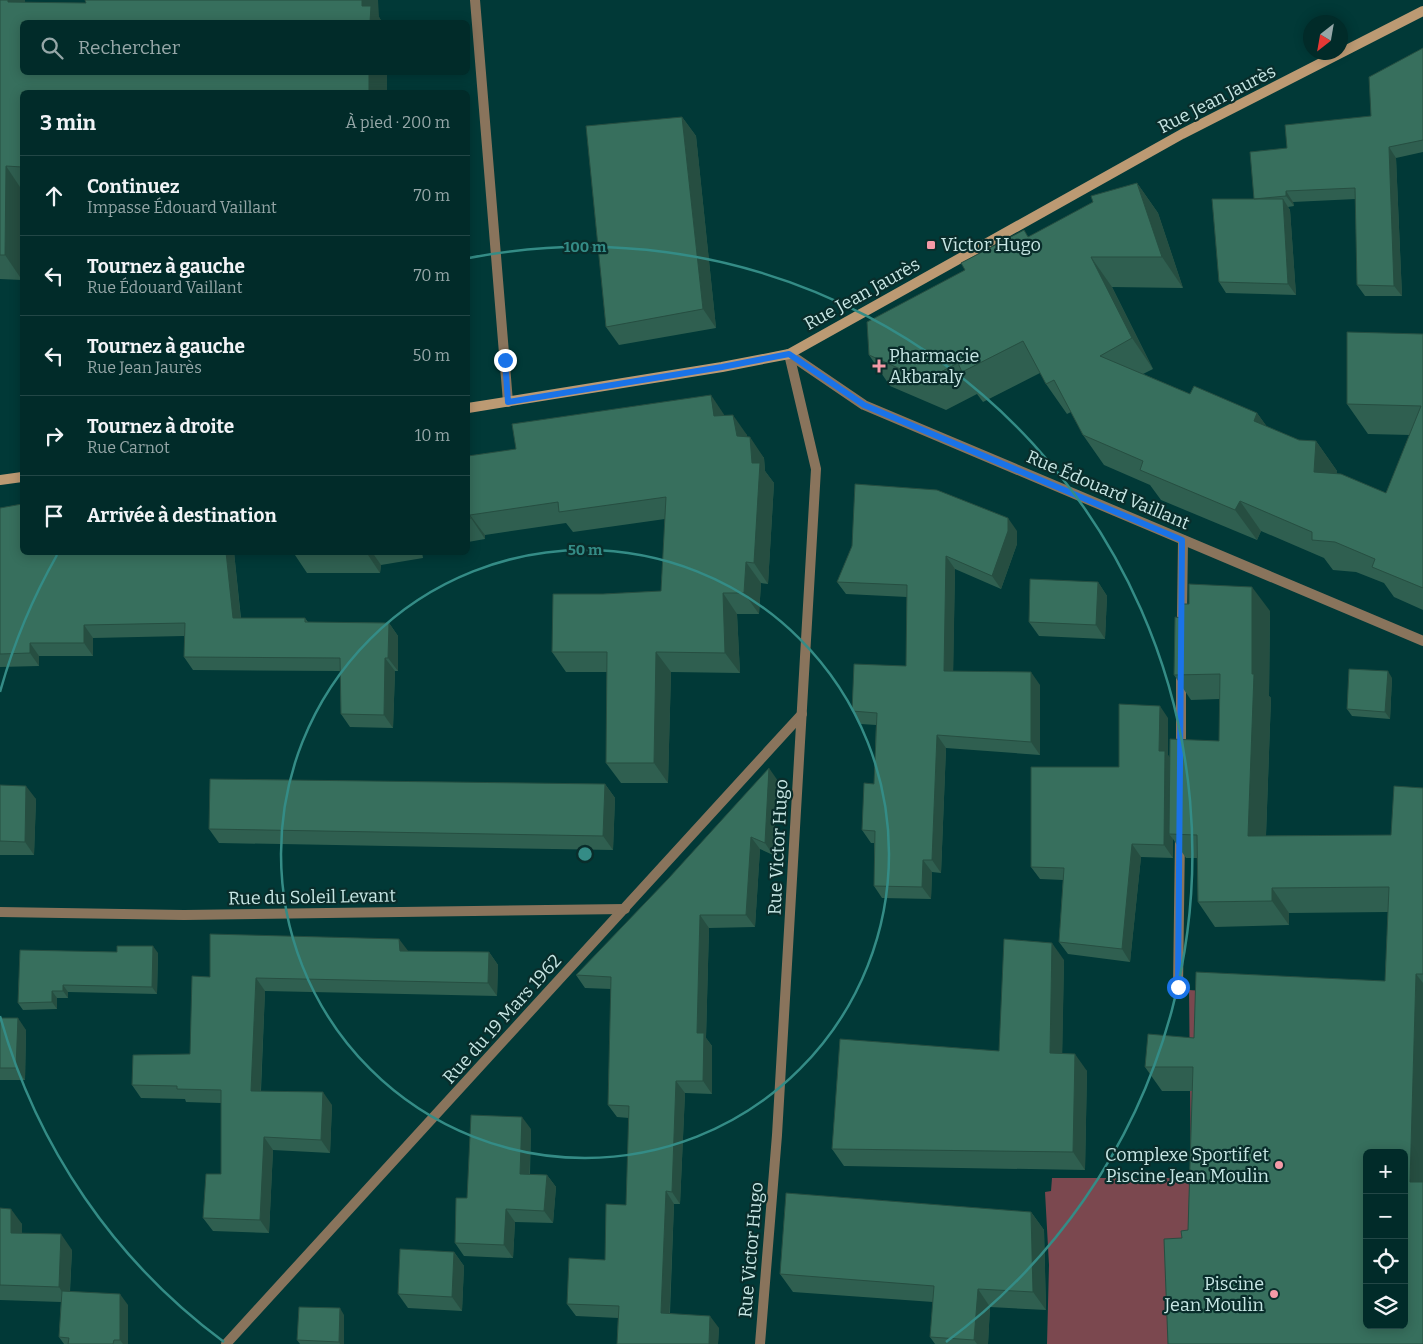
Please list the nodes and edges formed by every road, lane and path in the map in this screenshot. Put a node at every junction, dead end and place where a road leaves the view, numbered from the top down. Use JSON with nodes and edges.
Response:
{"nodes":[{"id":1,"x":476,"y":0,"type":"edge"},
{"id":2,"x":1423,"y":11,"type":"edge"},
{"id":3,"x":789,"y":354,"type":"junction"},
{"id":4,"x":508,"y":402,"type":"junction"},
{"id":5,"x":470,"y":408,"type":"edge"},
{"id":6,"x":20,"y":476,"type":"edge"},
{"id":7,"x":0,"y":480,"type":"edge"},
{"id":8,"x":1182,"y":540,"type":"junction"},
{"id":9,"x":1182,"y":629,"type":"edge"},
{"id":10,"x":1423,"y":641,"type":"edge"},
{"id":11,"x":1181,"y":659,"type":"edge"},
{"id":12,"x":802,"y":714,"type":"junction"},
{"id":13,"x":1180,"y":768,"type":"edge"},
{"id":14,"x":1180,"y":828,"type":"edge"},
{"id":15,"x":625,"y":909,"type":"junction"},
{"id":16,"x":0,"y":912,"type":"edge"},
{"id":17,"x":1178,"y":987,"type":"dead end"},
{"id":18,"x":226,"y":1344,"type":"edge"},
{"id":19,"x":760,"y":1344,"type":"edge"}],
"edges":[{"from":1,"to":4,"type":"street"},
{"from":2,"to":3,"type":"street","name":"Rue Jean Jaurès"},
{"from":3,"to":4,"type":"street","name":"Rue Jean Jaurès"},
{"from":3,"to":8,"type":"street","name":"Rue Édouard Vaillant"},
{"from":3,"to":12,"type":"street","name":"Rue Victor Hugo"},
{"from":4,"to":5,"type":"street","name":"Rue Jean Jaurès"},
{"from":6,"to":7,"type":"street"},
{"from":8,"to":9,"type":"street"},
{"from":8,"to":10,"type":"street","name":"Rue Édouard Vaillant"},
{"from":11,"to":13,"type":"street"},
{"from":12,"to":15,"type":"street","name":"Rue du 19 Mars 1962"},
{"from":12,"to":19,"type":"street","name":"Rue Victor Hugo"},
{"from":14,"to":17,"type":"street"},
{"from":15,"to":16,"type":"street","name":"Rue du Soleil Levant"},
{"from":15,"to":18,"type":"street","name":"Rue du 19 Mars 1962"}]}
